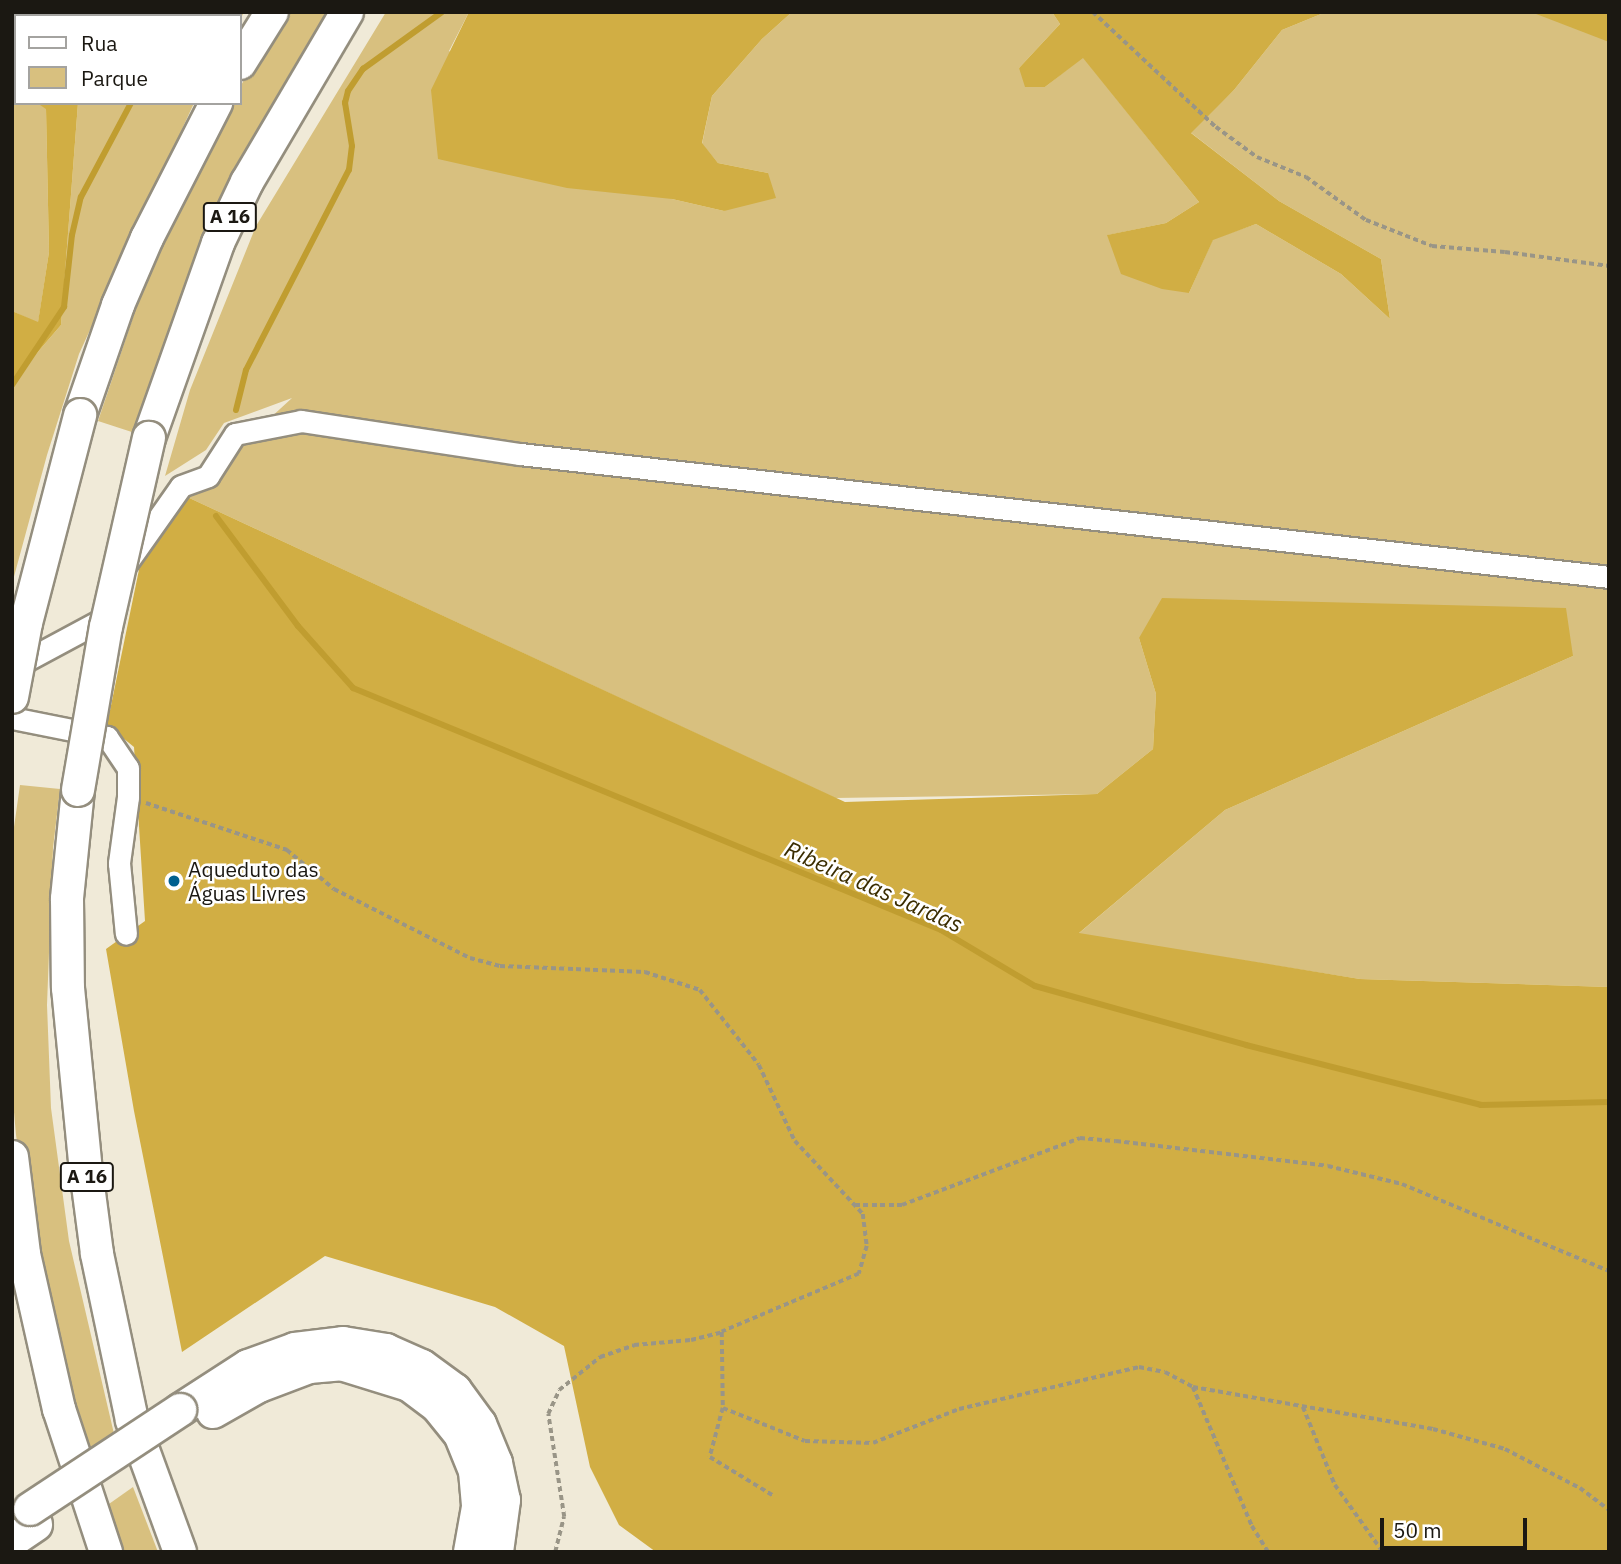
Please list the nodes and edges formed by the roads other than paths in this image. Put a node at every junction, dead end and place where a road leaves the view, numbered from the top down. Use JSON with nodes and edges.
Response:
{"nodes":[{"id":1,"x":272,"y":12,"type":"edge"},
{"id":2,"x":347,"y":12,"type":"edge"},
{"id":3,"x":242,"y":60,"type":"edge"},
{"id":4,"x":215,"y":105,"type":"edge"},
{"id":5,"x":1609,"y":577,"type":"edge"},
{"id":6,"x":12,"y":668,"type":"edge"},
{"id":7,"x":12,"y":697,"type":"edge"},
{"id":8,"x":12,"y":718,"type":"edge"},
{"id":9,"x":126,"y":934,"type":"dead end"},
{"id":10,"x":12,"y":1157,"type":"edge"},
{"id":11,"x":121,"y":1359,"type":"junction"},
{"id":12,"x":184,"y":1418,"type":"junction"},
{"id":13,"x":23,"y":1523,"type":"edge"},
{"id":14,"x":106,"y":1552,"type":"edge"},
{"id":15,"x":180,"y":1552,"type":"edge"},
{"id":16,"x":198,"y":1552,"type":"edge"},
{"id":17,"x":470,"y":1552,"type":"edge"},
{"id":18,"x":497,"y":1552,"type":"edge"}],
"edges":[{"from":1,"to":3,"type":"highway"},
{"from":2,"to":11,"type":"highway","number":"A 16","bridge":true},
{"from":4,"to":7,"type":"highway","bridge":true},
{"from":5,"to":6,"type":"street"},
{"from":8,"to":9,"type":"street"},
{"from":10,"to":14,"type":"highway"},
{"from":11,"to":15,"type":"highway","number":"A 16"},
{"from":11,"to":16,"type":"highway","number":"A 16"},
{"from":12,"to":13,"type":"highway","bridge":true},
{"from":12,"to":17,"type":"highway"},
{"from":12,"to":18,"type":"highway"}]}
